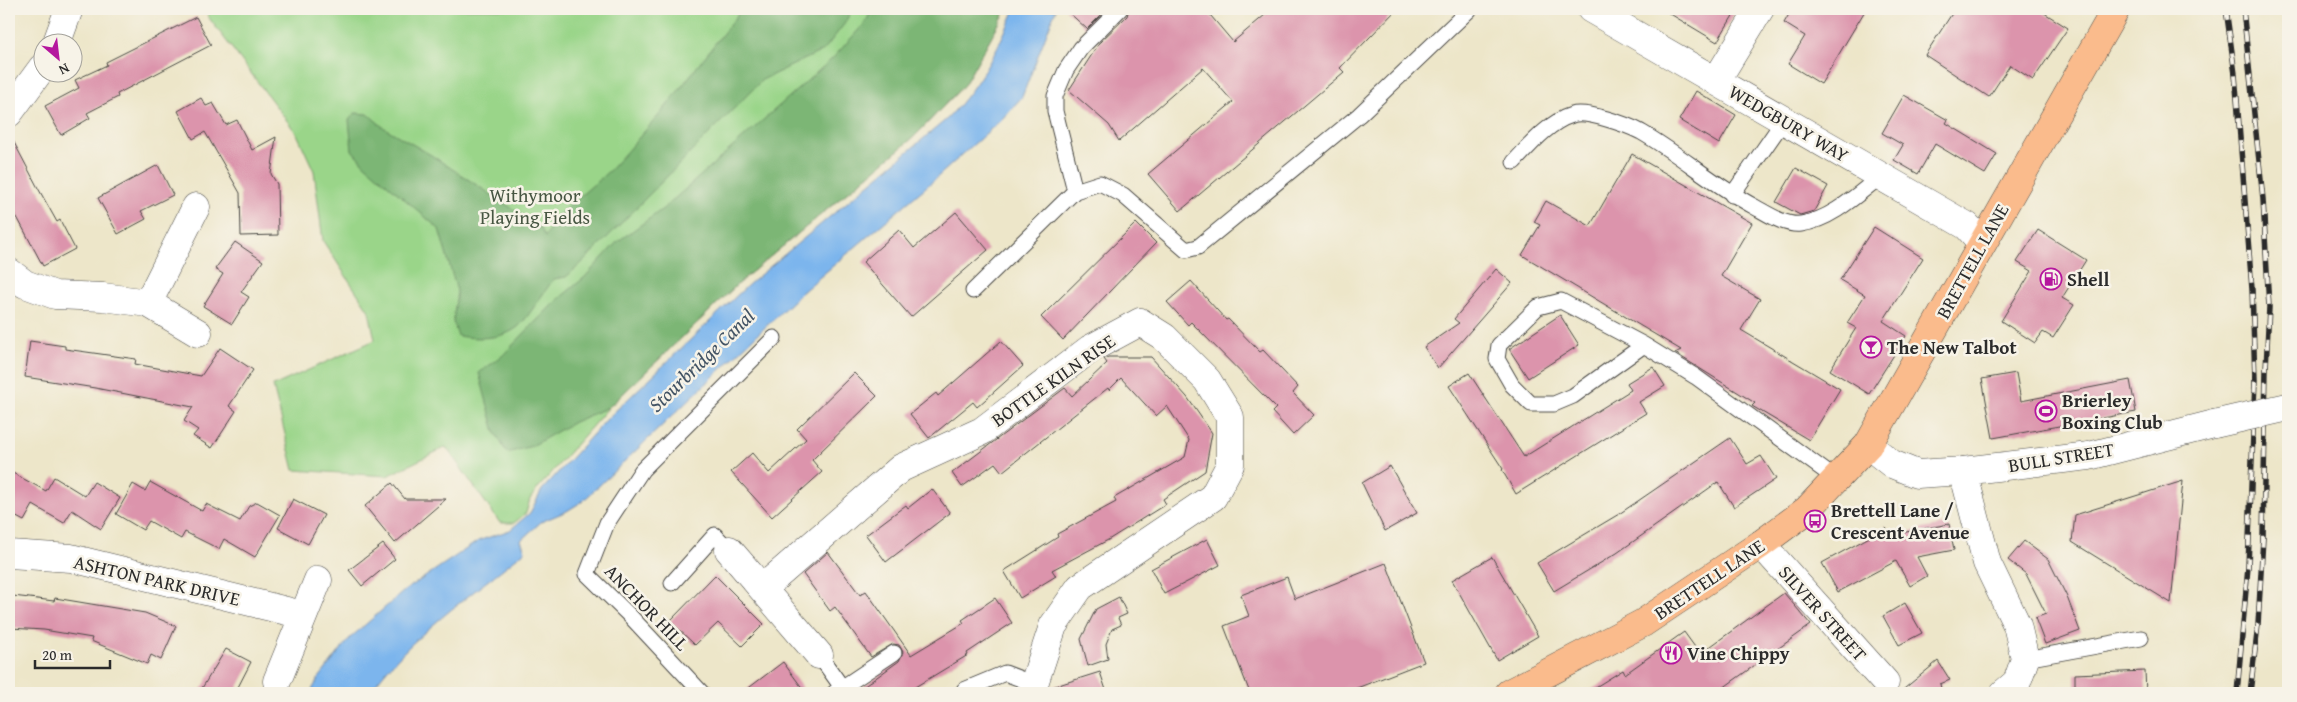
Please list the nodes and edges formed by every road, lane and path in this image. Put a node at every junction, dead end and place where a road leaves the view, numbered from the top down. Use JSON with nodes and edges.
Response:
{"nodes":[{"id":1,"x":69,"y":9,"type":"edge"},
{"id":2,"x":1120,"y":9,"type":"edge"},
{"id":3,"x":1470,"y":9,"type":"edge"},
{"id":4,"x":1592,"y":9,"type":"edge"},
{"id":5,"x":1760,"y":9,"type":"edge"},
{"id":6,"x":2116,"y":9,"type":"edge"},
{"id":7,"x":61,"y":32,"type":"edge"},
{"id":8,"x":1716,"y":81,"type":"junction"},
{"id":9,"x":32,"y":82,"type":"edge"},
{"id":10,"x":9,"y":113,"type":"edge"},
{"id":11,"x":1784,"y":120,"type":"junction"},
{"id":12,"x":1514,"y":162,"type":"dead end"},
{"id":13,"x":1882,"y":176,"type":"junction"},
{"id":14,"x":1075,"y":191,"type":"junction"},
{"id":15,"x":1732,"y":195,"type":"junction"},
{"id":16,"x":196,"y":207,"type":"dead end"},
{"id":17,"x":1982,"y":243,"type":"junction"},
{"id":18,"x":9,"y":272,"type":"edge"},
{"id":19,"x":973,"y":291,"type":"dead end"},
{"id":20,"x":148,"y":303,"type":"junction"},
{"id":21,"x":198,"y":333,"type":"dead end"},
{"id":22,"x":774,"y":338,"type":"dead end"},
{"id":23,"x":1644,"y":344,"type":"junction"},
{"id":24,"x":2288,"y":407,"type":"edge"},
{"id":25,"x":1868,"y":445,"type":"junction"},
{"id":26,"x":1963,"y":471,"type":"junction"},
{"id":27,"x":1836,"y":479,"type":"junction"},
{"id":28,"x":1762,"y":544,"type":"junction"},
{"id":29,"x":728,"y":550,"type":"joint"},
{"id":30,"x":9,"y":554,"type":"edge"},
{"id":31,"x":318,"y":580,"type":"dead end"},
{"id":32,"x":672,"y":583,"type":"dead end"},
{"id":33,"x":763,"y":588,"type":"junction"},
{"id":34,"x":303,"y":615,"type":"junction"},
{"id":35,"x":2141,"y":638,"type":"dead end"},
{"id":36,"x":894,"y":653,"type":"dead end"},
{"id":37,"x":819,"y":655,"type":"joint"},
{"id":38,"x":2025,"y":659,"type":"junction"},
{"id":39,"x":277,"y":681,"type":"dead end"},
{"id":40,"x":1885,"y":682,"type":"dead end"},
{"id":41,"x":1033,"y":688,"type":"edge"},
{"id":42,"x":964,"y":690,"type":"dead end"},
{"id":43,"x":841,"y":691,"type":"edge"},
{"id":44,"x":702,"y":693,"type":"edge"},
{"id":45,"x":1509,"y":693,"type":"edge"},
{"id":46,"x":2004,"y":693,"type":"edge"}],
"edges":[{"from":1,"to":7,"type":"street"},
{"from":2,"to":14,"type":"lane"},
{"from":3,"to":14,"type":"lane"},
{"from":4,"to":8,"type":"street","name":"WEDGBURY WAY"},
{"from":5,"to":8,"type":"street"},
{"from":6,"to":17,"type":"main road","name":"BRETTELL LANE"},
{"from":8,"to":11,"type":"street","name":"WEDGBURY WAY"},
{"from":9,"to":10,"type":"street"},
{"from":11,"to":13,"type":"street","name":"WEDGBURY WAY"},
{"from":11,"to":15,"type":"lane"},
{"from":12,"to":15,"type":"lane"},
{"from":13,"to":15,"type":"lane"},
{"from":13,"to":17,"type":"street","name":"WEDGBURY WAY"},
{"from":14,"to":19,"type":"lane"},
{"from":16,"to":20,"type":"street"},
{"from":17,"to":25,"type":"main road","name":"BRETTELL LANE"},
{"from":18,"to":20,"type":"street"},
{"from":20,"to":21,"type":"street"},
{"from":22,"to":44,"type":"lane","name":"ANCHOR HILL"},
{"from":23,"to":23,"type":"lane"},
{"from":23,"to":27,"type":"lane"},
{"from":24,"to":26,"type":"street","name":"BULL STREET","bridge":true},
{"from":25,"to":26,"type":"street","name":"BULL STREET"},
{"from":25,"to":27,"type":"main road","name":"BRETTELL LANE"},
{"from":26,"to":38,"type":"street"},
{"from":27,"to":28,"type":"main road","name":"BRETTELL LANE"},
{"from":28,"to":40,"type":"street","name":"SILVER STREET"},
{"from":28,"to":45,"type":"main road","name":"BRETTELL LANE"},
{"from":29,"to":32,"type":"lane"},
{"from":29,"to":33,"type":"street"},
{"from":30,"to":34,"type":"street","name":"ASHTON PARK DRIVE"},
{"from":31,"to":34,"type":"street"},
{"from":33,"to":37,"type":"street"},
{"from":33,"to":41,"type":"street","name":"BOTTLE KILN RISE"},
{"from":34,"to":39,"type":"street"},
{"from":35,"to":38,"type":"lane"},
{"from":36,"to":43,"type":"lane"},
{"from":37,"to":43,"type":"lane"},
{"from":38,"to":46,"type":"street"},
{"from":41,"to":42,"type":"lane"}]}
